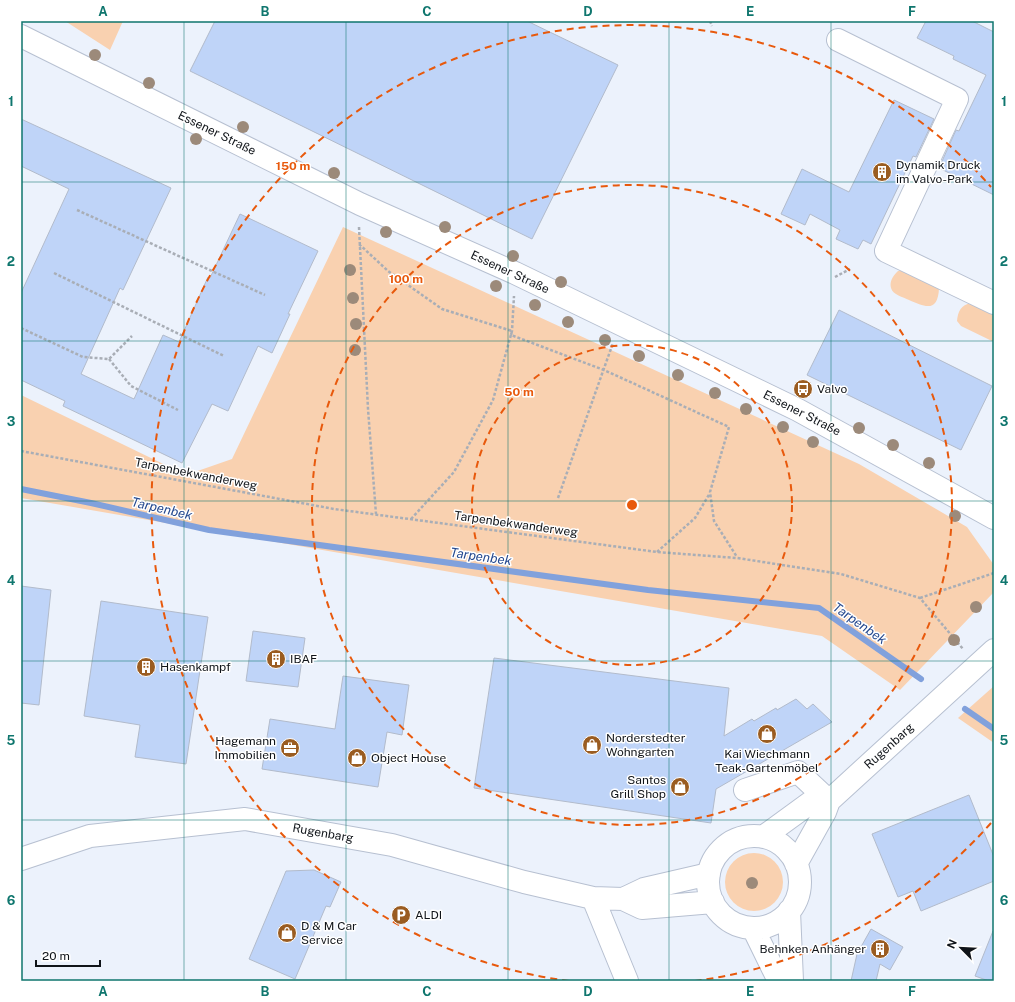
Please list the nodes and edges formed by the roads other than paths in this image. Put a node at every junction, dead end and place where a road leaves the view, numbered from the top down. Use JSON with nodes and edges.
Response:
{"nodes":[{"id":1,"x":21,"y":36,"type":"edge"},
{"id":2,"x":838,"y":40,"type":"dead end"},
{"id":3,"x":994,"y":303,"type":"edge"},
{"id":4,"x":994,"y":518,"type":"edge"},
{"id":5,"x":994,"y":650,"type":"edge"},
{"id":6,"x":745,"y":790,"type":"dead end"},
{"id":7,"x":829,"y":801,"type":"junction"},
{"id":8,"x":763,"y":837,"type":"junction"},
{"id":9,"x":21,"y":859,"type":"edge"},
{"id":10,"x":796,"y":864,"type":"junction"},
{"id":11,"x":709,"y":874,"type":"junction"},
{"id":12,"x":593,"y":898,"type":"junction"},
{"id":13,"x":623,"y":899,"type":"junction"},
{"id":14,"x":713,"y":902,"type":"junction"},
{"id":15,"x":789,"y":911,"type":"junction"},
{"id":16,"x":753,"y":928,"type":"junction"},
{"id":17,"x":627,"y":981,"type":"edge"},
{"id":18,"x":779,"y":981,"type":"edge"},
{"id":19,"x":792,"y":981,"type":"edge"}],
"edges":[{"from":1,"to":4,"type":"street","name":"Essener Straße"},
{"from":2,"to":3,"type":"street"},
{"from":5,"to":7,"type":"street","name":"Rugenbarg"},
{"from":6,"to":7,"type":"street"},
{"from":7,"to":8,"type":"street"},
{"from":7,"to":10,"type":"street","name":"Rugenbarg"},
{"from":8,"to":10,"type":"street"},
{"from":8,"to":11,"type":"street"},
{"from":9,"to":12,"type":"street","name":"Rugenbarg"},
{"from":10,"to":15,"type":"street"},
{"from":11,"to":13,"type":"street","name":"Rugenbarg"},
{"from":11,"to":14,"type":"street"},
{"from":12,"to":13,"type":"street","name":"Rugenbarg"},
{"from":12,"to":17,"type":"street"},
{"from":13,"to":14,"type":"street","name":"Rugenbarg"},
{"from":14,"to":16,"type":"street"},
{"from":15,"to":16,"type":"street"},
{"from":15,"to":19,"type":"street"},
{"from":16,"to":18,"type":"street"}]}
